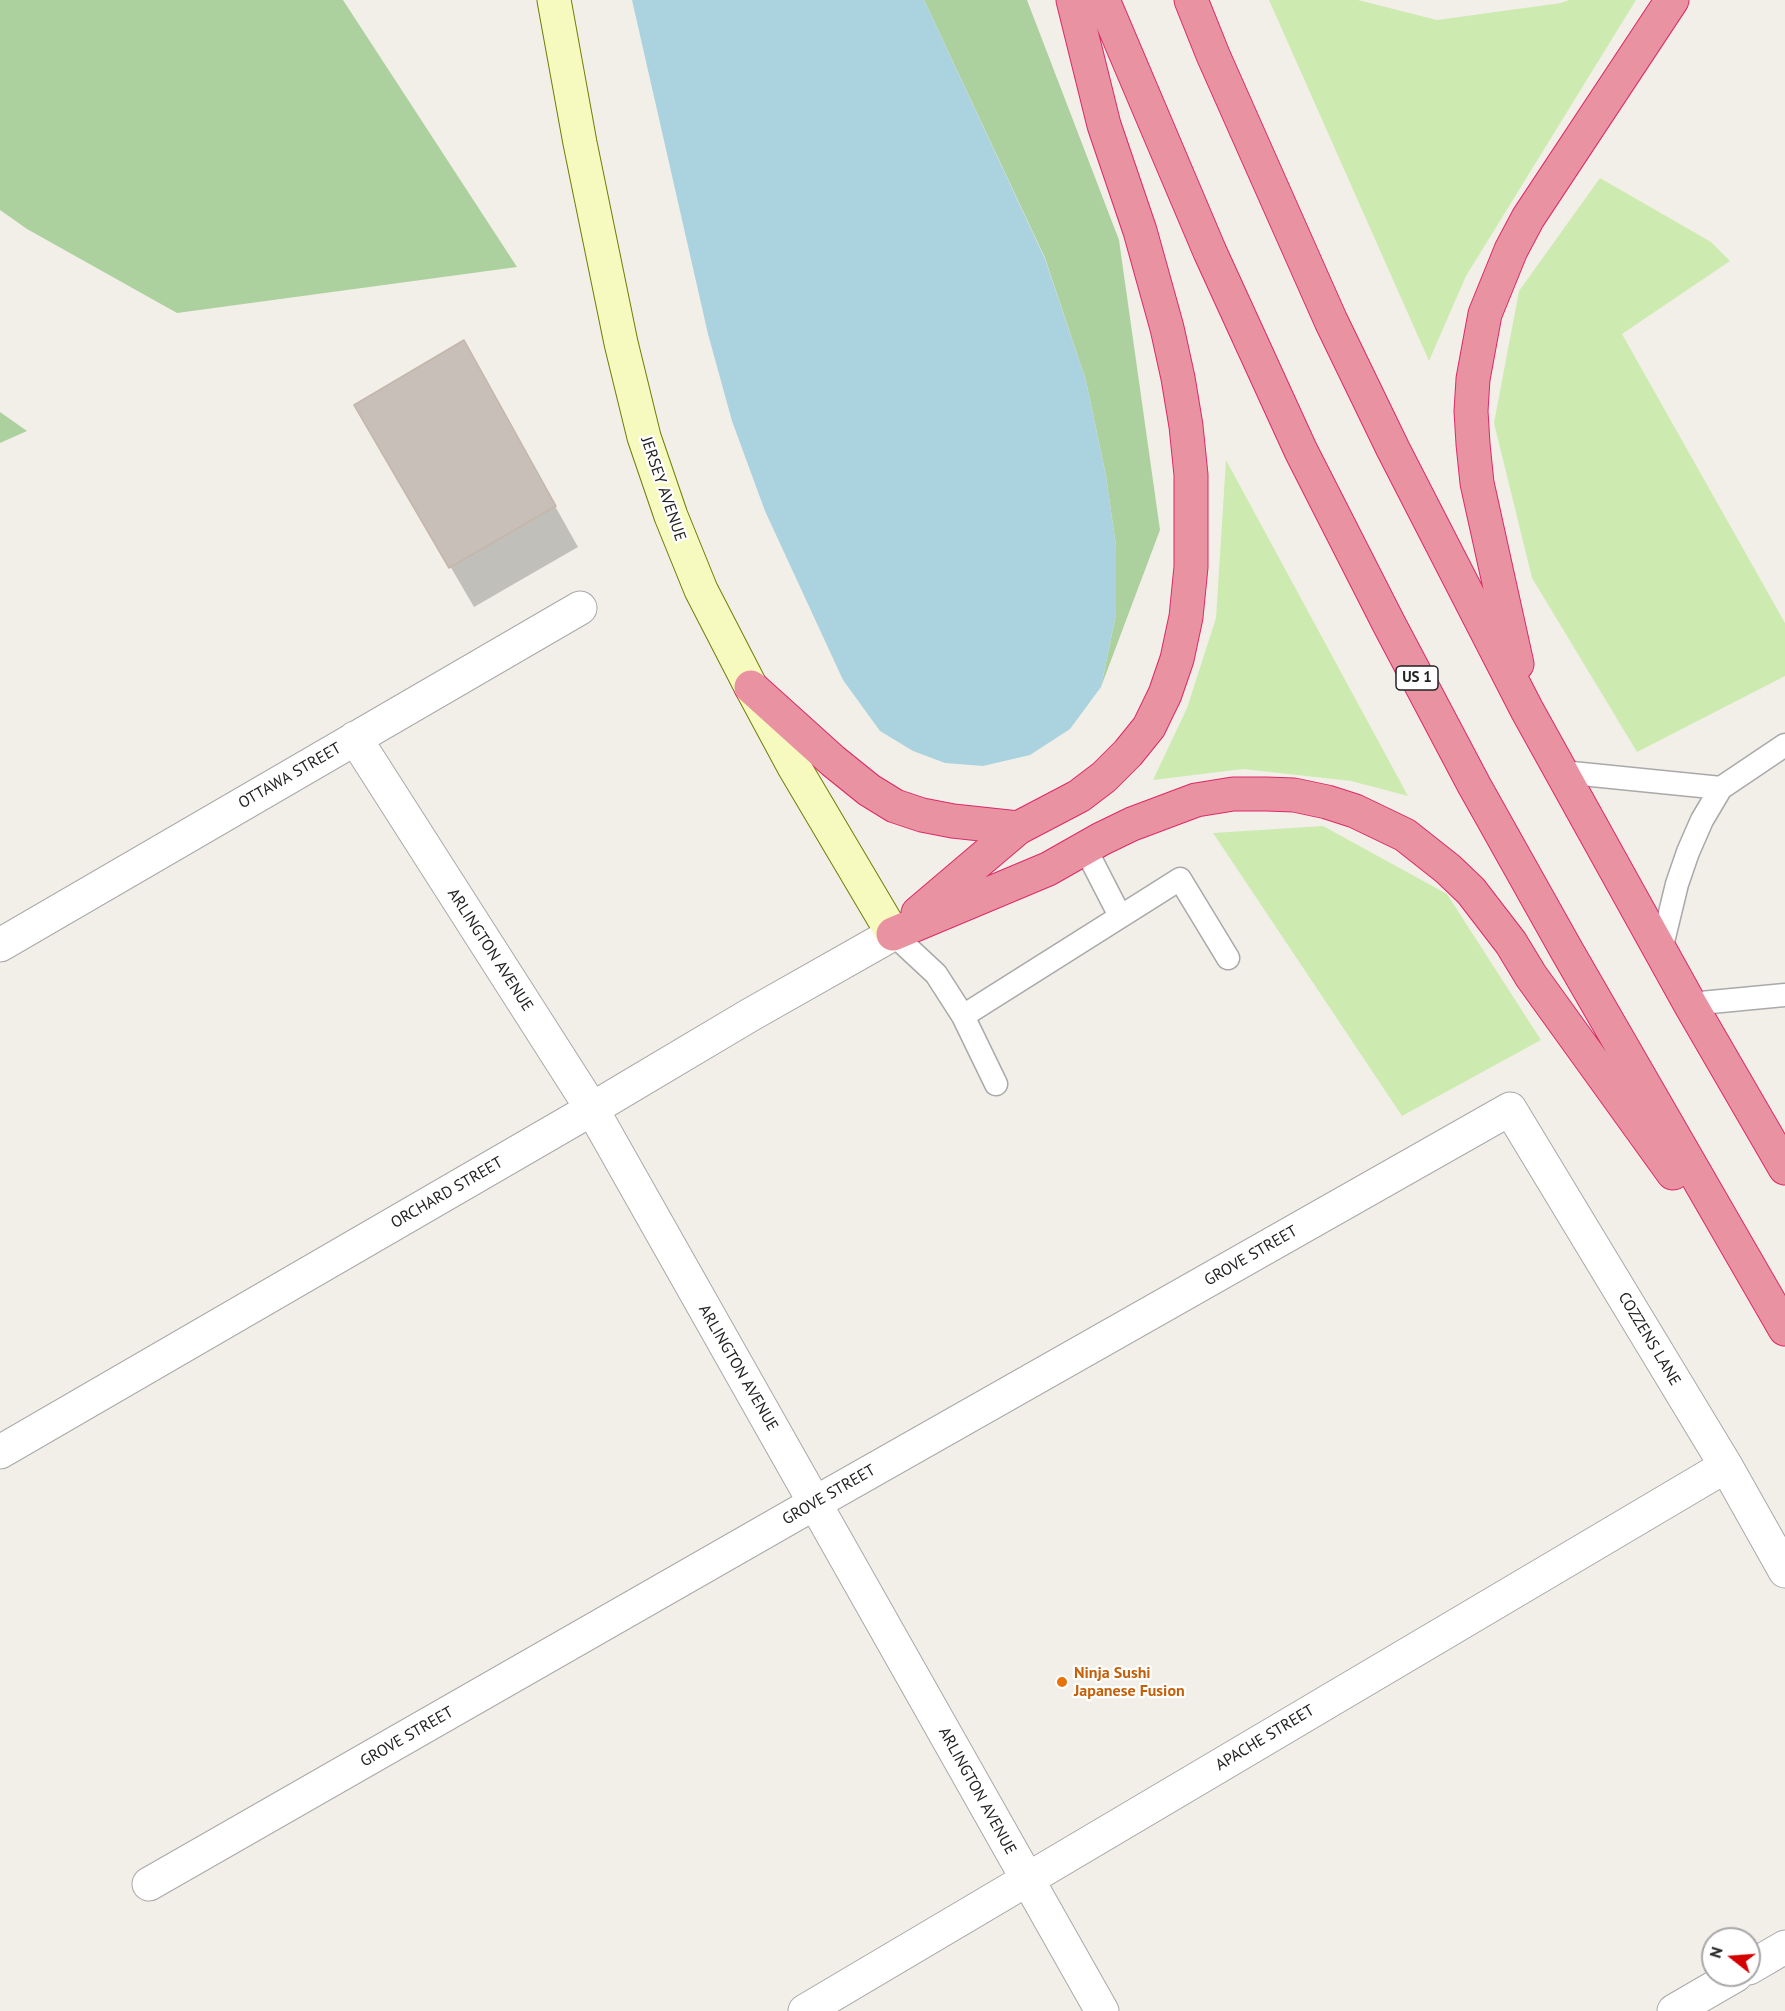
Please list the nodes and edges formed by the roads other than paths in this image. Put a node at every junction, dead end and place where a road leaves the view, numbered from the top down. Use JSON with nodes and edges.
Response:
{"nodes":[{"id":1,"x":554,"y":0,"type":"edge"},
{"id":2,"x":1073,"y":0,"type":"edge"},
{"id":3,"x":1103,"y":0,"type":"edge"},
{"id":4,"x":1191,"y":0,"type":"edge"},
{"id":5,"x":1672,"y":0,"type":"edge"},
{"id":6,"x":580,"y":608,"type":"dead end"},
{"id":7,"x":751,"y":687,"type":"junction"},
{"id":8,"x":1527,"y":710,"type":"junction"},
{"id":9,"x":355,"y":738,"type":"junction"},
{"id":10,"x":1785,"y":746,"type":"edge"},
{"id":11,"x":1562,"y":772,"type":"junction"},
{"id":12,"x":1720,"y":788,"type":"junction"},
{"id":13,"x":1018,"y":828,"type":"junction"},
{"id":14,"x":1085,"y":848,"type":"junction"},
{"id":15,"x":1120,"y":916,"type":"junction"},
{"id":16,"x":893,"y":934,"type":"junction"},
{"id":17,"x":0,"y":945,"type":"edge"},
{"id":18,"x":1661,"y":950,"type":"junction"},
{"id":19,"x":1228,"y":958,"type":"dead end"},
{"id":20,"x":1785,"y":995,"type":"edge"},
{"id":21,"x":1690,"y":1004,"type":"junction"},
{"id":22,"x":963,"y":1016,"type":"junction"},
{"id":23,"x":996,"y":1084,"type":"dead end"},
{"id":24,"x":592,"y":1109,"type":"junction"},
{"id":25,"x":1510,"y":1109,"type":"joint"},
{"id":26,"x":1785,"y":1168,"type":"edge"},
{"id":27,"x":1784,"y":1328,"type":"edge"},
{"id":28,"x":0,"y":1452,"type":"edge"},
{"id":29,"x":1726,"y":1466,"type":"junction"},
{"id":30,"x":815,"y":1503,"type":"junction"},
{"id":31,"x":1785,"y":1570,"type":"edge"},
{"id":32,"x":1027,"y":1879,"type":"junction"},
{"id":33,"x":149,"y":1884,"type":"dead end"},
{"id":34,"x":1785,"y":1947,"type":"edge"},
{"id":35,"x":1761,"y":1961,"type":"edge"},
{"id":36,"x":1715,"y":1987,"type":"edge"},
{"id":37,"x":805,"y":2011,"type":"edge"},
{"id":38,"x":1102,"y":2011,"type":"edge"},
{"id":39,"x":1674,"y":2011,"type":"edge"}],
"edges":[{"from":1,"to":7,"type":"main road","name":"JERSEY AVENUE"},
{"from":2,"to":13,"type":"highway"},
{"from":3,"to":27,"type":"highway","number":"US 1"},
{"from":4,"to":8,"type":"highway"},
{"from":5,"to":8,"type":"highway"},
{"from":6,"to":9,"type":"street","name":"OTTAWA STREET"},
{"from":7,"to":13,"type":"highway"},
{"from":7,"to":16,"type":"main road","name":"JERSEY AVENUE"},
{"from":8,"to":11,"type":"highway"},
{"from":9,"to":17,"type":"street","name":"OTTAWA STREET"},
{"from":9,"to":24,"type":"street","name":"ARLINGTON AVENUE"},
{"from":10,"to":12,"type":"lane"},
{"from":11,"to":12,"type":"lane"},
{"from":11,"to":18,"type":"highway"},
{"from":12,"to":18,"type":"lane"},
{"from":13,"to":16,"type":"highway"},
{"from":14,"to":15,"type":"lane"},
{"from":14,"to":16,"type":"highway"},
{"from":14,"to":27,"type":"highway"},
{"from":15,"to":19,"type":"lane"},
{"from":15,"to":22,"type":"lane"},
{"from":16,"to":22,"type":"lane"},
{"from":16,"to":24,"type":"street","name":"ORCHARD STREET"},
{"from":18,"to":21,"type":"highway"},
{"from":20,"to":21,"type":"lane"},
{"from":21,"to":26,"type":"highway"},
{"from":22,"to":23,"type":"lane"},
{"from":24,"to":28,"type":"street","name":"ORCHARD STREET"},
{"from":24,"to":30,"type":"street","name":"ARLINGTON AVENUE"},
{"from":25,"to":29,"type":"street","name":"COZZENS LANE"},
{"from":25,"to":30,"type":"street","name":"GROVE STREET"},
{"from":29,"to":31,"type":"street","name":"COZZENS LANE"},
{"from":29,"to":32,"type":"street","name":"APACHE STREET"},
{"from":30,"to":32,"type":"street","name":"ARLINGTON AVENUE"},
{"from":30,"to":33,"type":"street","name":"GROVE STREET"},
{"from":32,"to":37,"type":"street","name":"APACHE STREET"},
{"from":32,"to":38,"type":"street","name":"ARLINGTON AVENUE"},
{"from":34,"to":35,"type":"street"},
{"from":36,"to":39,"type":"street"}]}
